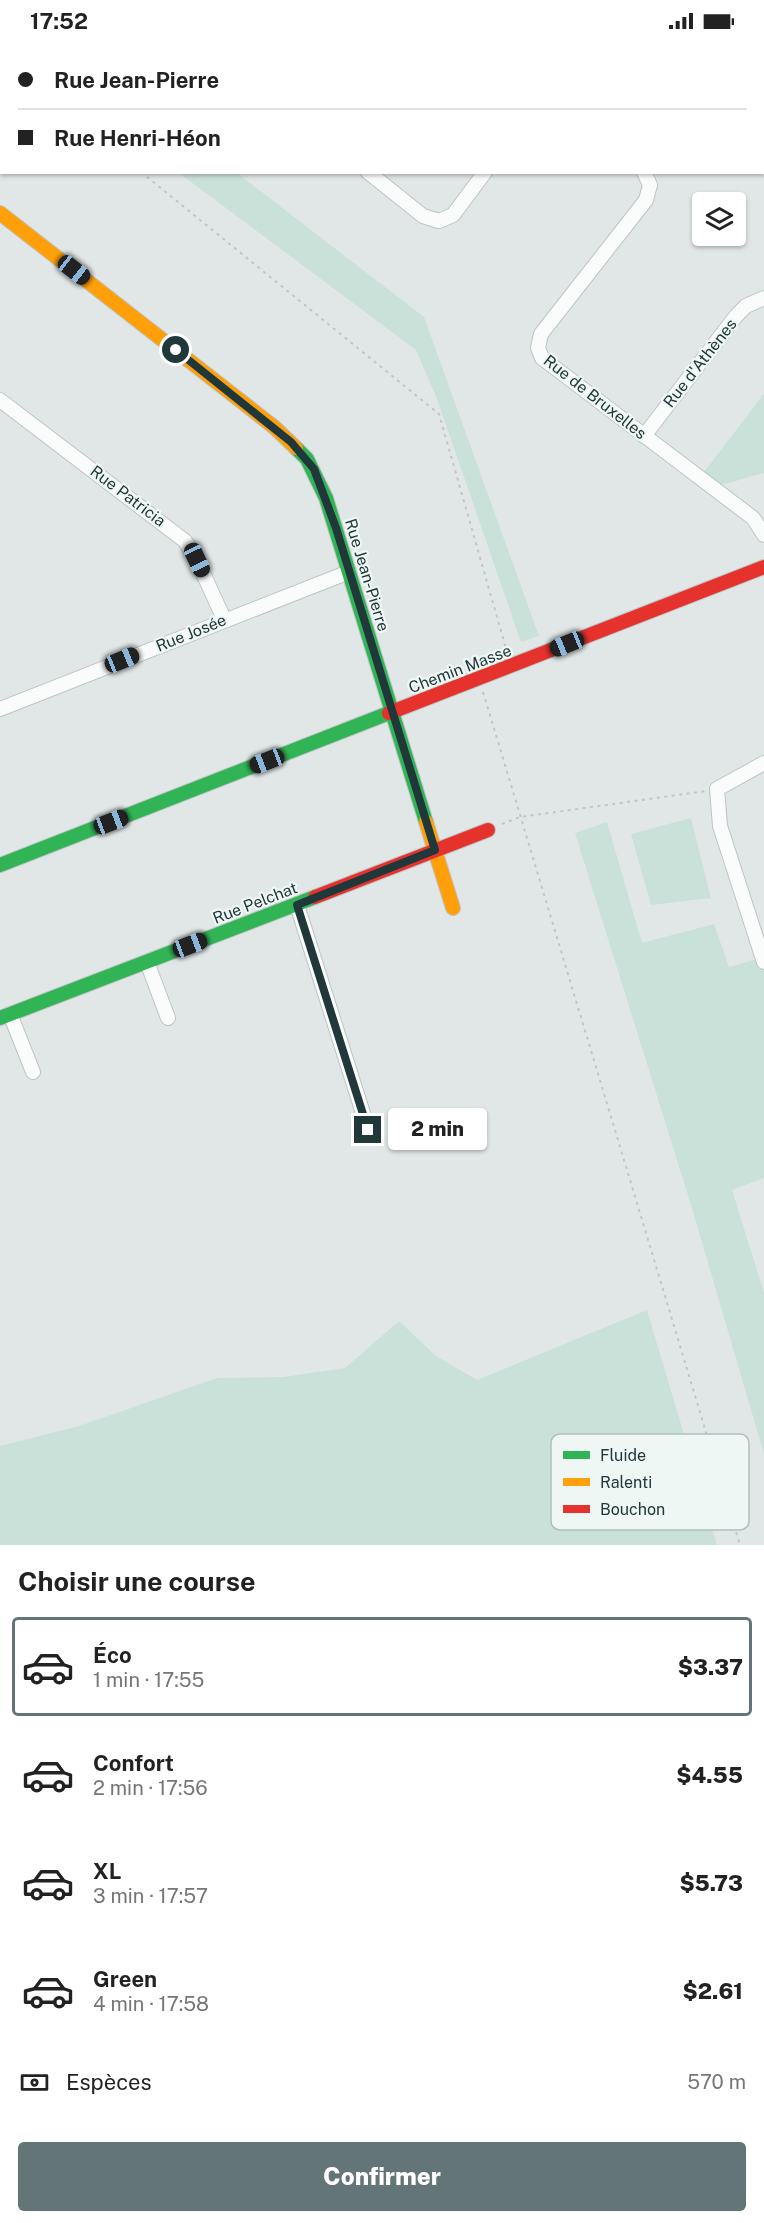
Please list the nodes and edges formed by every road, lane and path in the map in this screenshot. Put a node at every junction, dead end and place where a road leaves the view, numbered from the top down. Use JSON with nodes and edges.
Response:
{"nodes":[{"id":1,"x":143,"y":174,"type":"edge"},
{"id":2,"x":370,"y":174,"type":"edge"},
{"id":3,"x":484,"y":174,"type":"edge"},
{"id":4,"x":645,"y":174,"type":"edge"},
{"id":5,"x":2,"y":219,"type":"edge"},
{"id":6,"x":764,"y":298,"type":"edge"},
{"id":7,"x":0,"y":400,"type":"edge"},
{"id":8,"x":644,"y":436,"type":"junction"},
{"id":9,"x":764,"y":535,"type":"edge"},
{"id":10,"x":764,"y":567,"type":"edge"},
{"id":11,"x":349,"y":572,"type":"junction"},
{"id":12,"x":224,"y":619,"type":"junction"},
{"id":13,"x":510,"y":667,"type":"junction"},
{"id":14,"x":479,"y":679,"type":"junction"},
{"id":15,"x":0,"y":709,"type":"edge"},
{"id":16,"x":393,"y":713,"type":"junction"},
{"id":17,"x":764,"y":763,"type":"edge"},
{"id":18,"x":717,"y":789,"type":"junction"},
{"id":19,"x":520,"y":818,"type":"junction"},
{"id":20,"x":488,"y":830,"type":"joint"},
{"id":21,"x":435,"y":850,"type":"junction"},
{"id":22,"x":0,"y":865,"type":"edge"},
{"id":23,"x":297,"y":905,"type":"junction"},
{"id":24,"x":453,"y":908,"type":"dead end"},
{"id":25,"x":147,"y":962,"type":"junction"},
{"id":26,"x":764,"y":962,"type":"edge"},
{"id":27,"x":5,"y":1016,"type":"edge"},
{"id":28,"x":168,"y":1018,"type":"dead end"},
{"id":29,"x":33,"y":1072,"type":"dead end"},
{"id":30,"x":368,"y":1130,"type":"dead end"},
{"id":31,"x":706,"y":1434,"type":"edge"},
{"id":32,"x":735,"y":1530,"type":"edge"},
{"id":33,"x":740,"y":1545,"type":"edge"}],
"edges":[{"from":1,"to":13,"type":"path"},
{"from":2,"to":3,"type":"street"},
{"from":4,"to":8,"type":"street","name":"Rue de Bruxelles"},
{"from":5,"to":11,"type":"street","name":"Rue Jean-Pierre"},
{"from":6,"to":8,"type":"street","name":"Rue d'Athènes"},
{"from":7,"to":12,"type":"street","name":"Rue Patricia"},
{"from":8,"to":9,"type":"street","name":"Rue de Bruxelles"},
{"from":10,"to":13,"type":"street","name":"Chemin Masse"},
{"from":11,"to":12,"type":"street","name":"Rue Josée"},
{"from":11,"to":16,"type":"street","name":"Rue Jean-Pierre"},
{"from":12,"to":15,"type":"street","name":"Rue Josée"},
{"from":13,"to":14,"type":"street","name":"Chemin Masse"},
{"from":14,"to":16,"type":"street","name":"Chemin Masse"},
{"from":14,"to":19,"type":"path"},
{"from":16,"to":21,"type":"street","name":"Rue Jean-Pierre"},
{"from":16,"to":22,"type":"street","name":"Chemin Masse"},
{"from":17,"to":18,"type":"street"},
{"from":18,"to":19,"type":"path"},
{"from":18,"to":26,"type":"street"},
{"from":19,"to":20,"type":"path"},
{"from":19,"to":31,"type":"path"},
{"from":20,"to":21,"type":"street","name":"Rue Pelchat"},
{"from":21,"to":23,"type":"street","name":"Rue Pelchat"},
{"from":21,"to":24,"type":"street","name":"Rue Jean-Pierre"},
{"from":23,"to":25,"type":"street","name":"Rue Pelchat"},
{"from":23,"to":30,"type":"street"},
{"from":25,"to":27,"type":"street","name":"Rue Pelchat"},
{"from":25,"to":28,"type":"street"},
{"from":27,"to":29,"type":"street"},
{"from":32,"to":33,"type":"path"}]}
